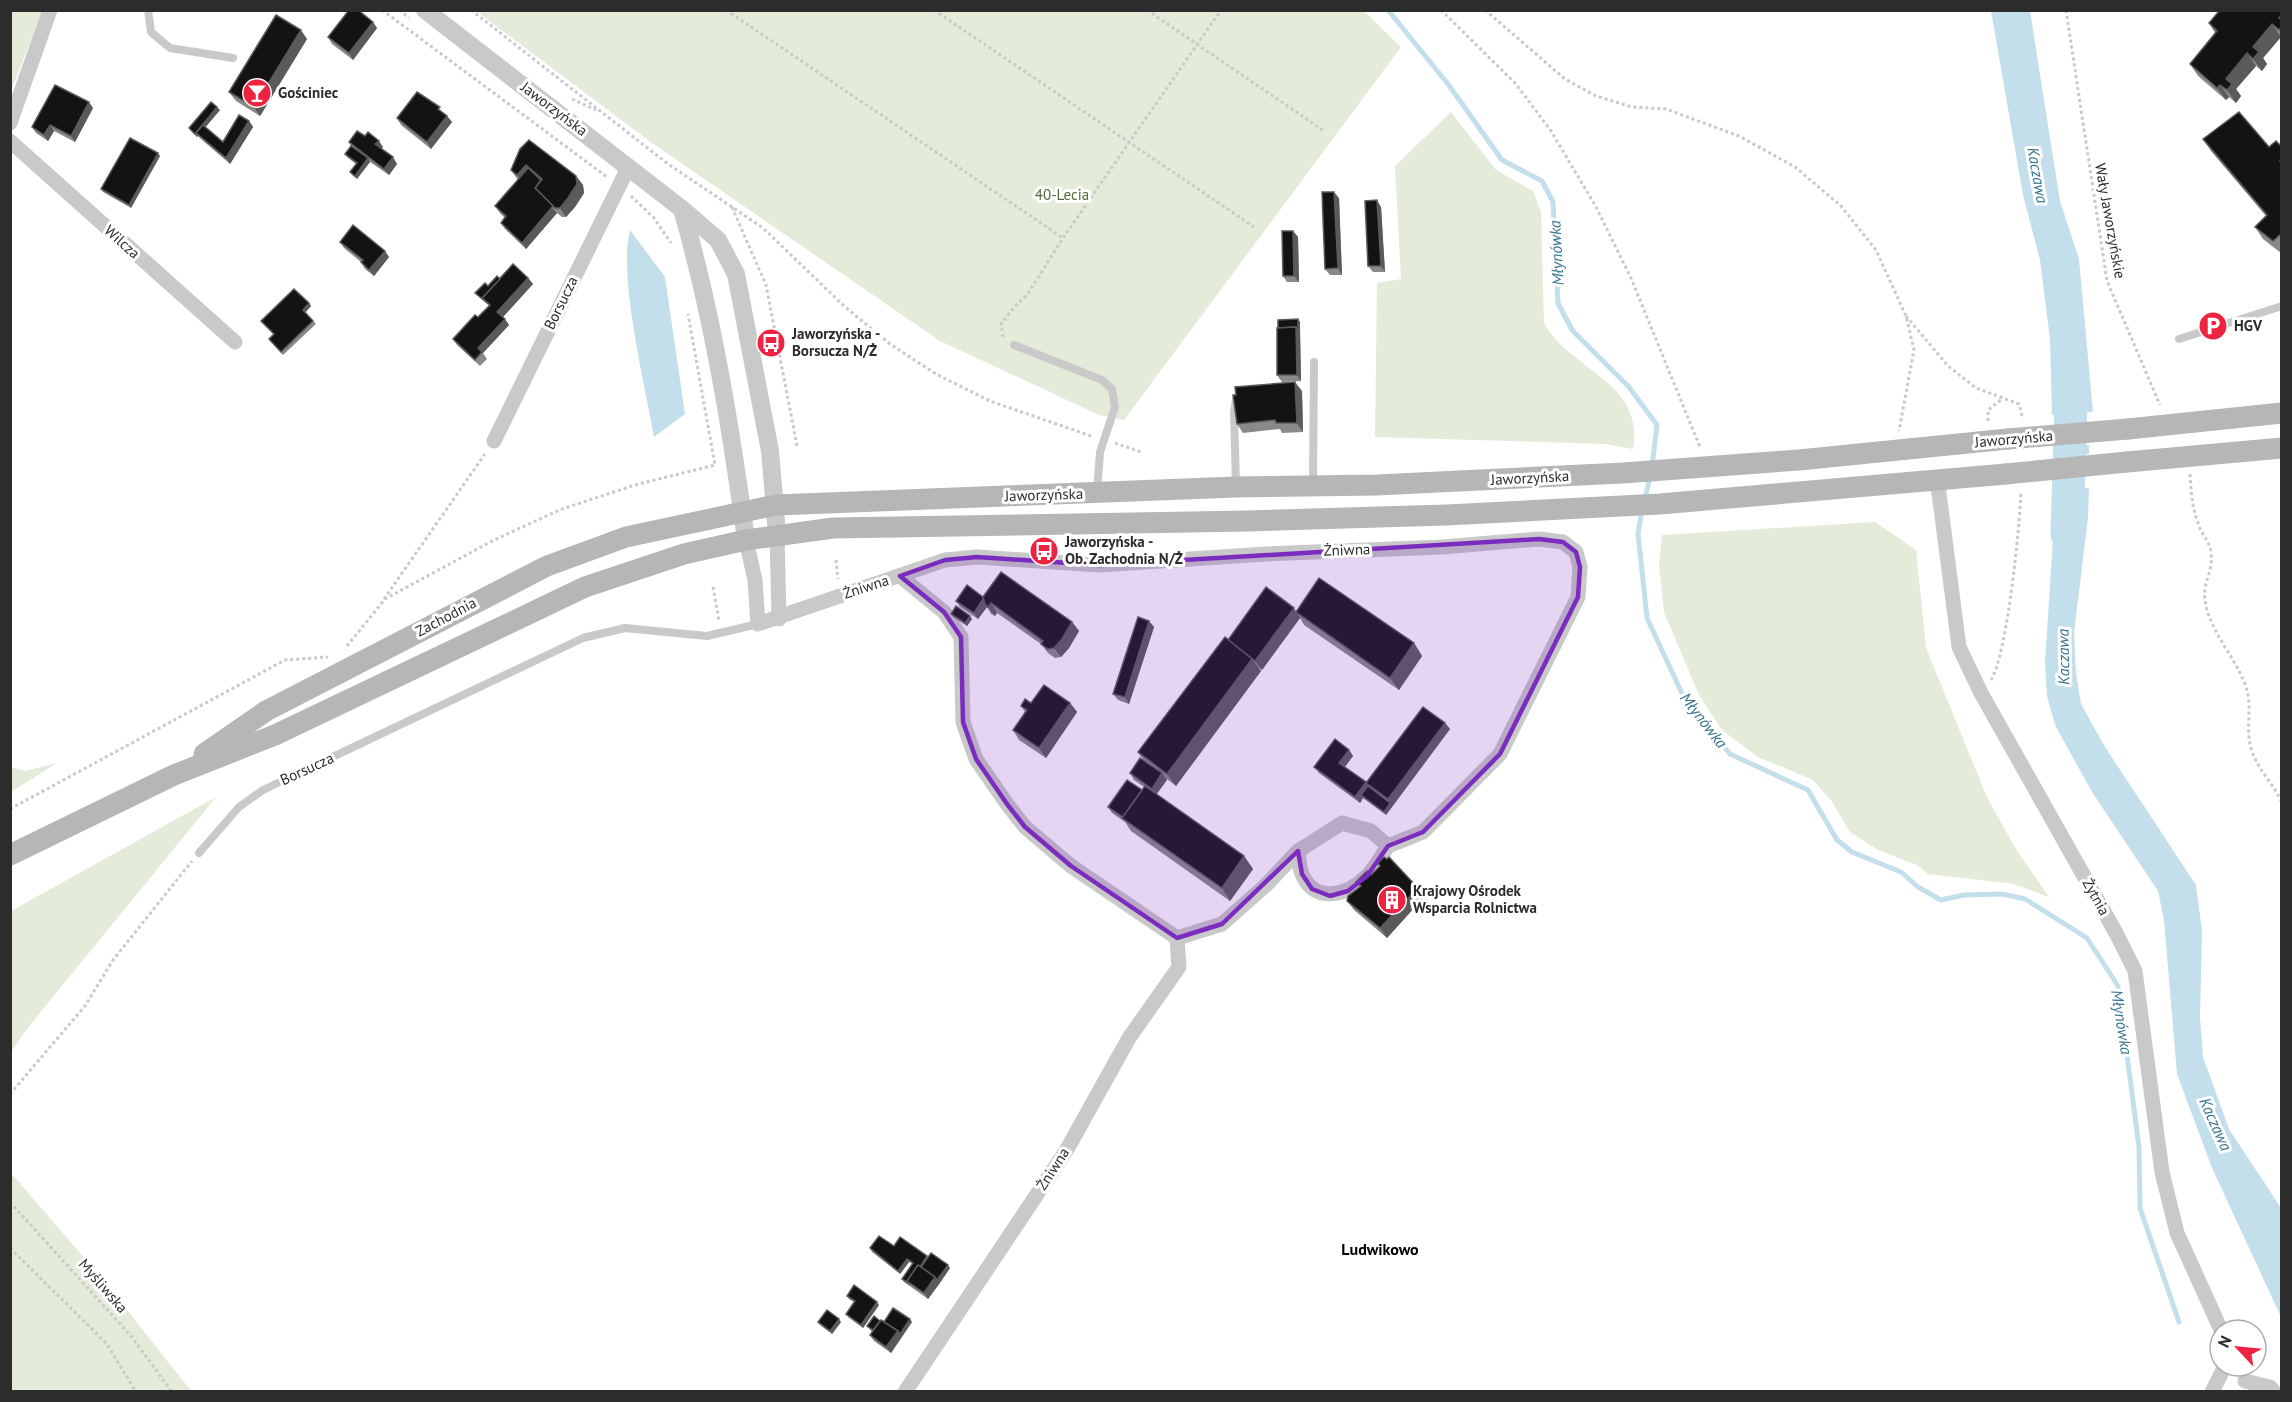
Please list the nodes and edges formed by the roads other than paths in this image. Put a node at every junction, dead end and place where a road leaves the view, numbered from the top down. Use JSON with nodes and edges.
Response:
{"nodes":[{"id":1,"x":50,"y":10,"type":"edge"},
{"id":2,"x":147,"y":10,"type":"edge"},
{"id":3,"x":425,"y":10,"type":"edge"},
{"id":4,"x":233,"y":58,"type":"dead end"},
{"id":5,"x":10,"y":123,"type":"edge"},
{"id":6,"x":10,"y":141,"type":"edge"},
{"id":7,"x":629,"y":166,"type":"junction"},
{"id":8,"x":682,"y":209,"type":"junction"},
{"id":9,"x":2282,"y":306,"type":"edge"},
{"id":10,"x":2179,"y":339,"type":"dead end"},
{"id":11,"x":235,"y":342,"type":"dead end"},
{"id":12,"x":1014,"y":345,"type":"road end"},
{"id":13,"x":1314,"y":362,"type":"dead end"},
{"id":14,"x":1237,"y":393,"type":"edge"},
{"id":15,"x":2282,"y":412,"type":"edge"},
{"id":16,"x":494,"y":441,"type":"road end"},
{"id":17,"x":2282,"y":448,"type":"edge"},
{"id":18,"x":1937,"y":478,"type":"junction"},
{"id":19,"x":1313,"y":486,"type":"junction"},
{"id":20,"x":1236,"y":487,"type":"junction"},
{"id":21,"x":1097,"y":494,"type":"junction"},
{"id":22,"x":776,"y":505,"type":"junction"},
{"id":23,"x":742,"y":512,"type":"junction"},
{"id":24,"x":777,"y":534,"type":"junction"},
{"id":25,"x":746,"y":540,"type":"junction"},
{"id":26,"x":900,"y":576,"type":"junction"},
{"id":27,"x":778,"y":619,"type":"junction"},
{"id":28,"x":758,"y":624,"type":"junction"},
{"id":29,"x":174,"y":775,"type":"junction"},
{"id":30,"x":1388,"y":846,"type":"junction"},
{"id":31,"x":1298,"y":851,"type":"junction"},
{"id":32,"x":199,"y":853,"type":"road end"},
{"id":33,"x":10,"y":855,"type":"edge"},
{"id":34,"x":1177,"y":938,"type":"junction"},
{"id":35,"x":2215,"y":1318,"type":"edge"},
{"id":36,"x":2219,"y":1378,"type":"edge"},
{"id":37,"x":2245,"y":1386,"type":"edge"},
{"id":38,"x":905,"y":1392,"type":"edge"},
{"id":39,"x":2212,"y":1392,"type":"edge"},
{"id":40,"x":2274,"y":1392,"type":"edge"}],
"edges":[{"from":1,"to":5,"type":"street"},
{"from":2,"to":4,"type":"lane"},
{"from":3,"to":7,"type":"street","name":"Jaworzyńska"},
{"from":6,"to":11,"type":"street","name":"Wilcza"},
{"from":7,"to":8,"type":"street","name":"Jaworzyńska"},
{"from":7,"to":16,"type":"street","name":"Borsucza"},
{"from":8,"to":22,"type":"street","name":"Jaworzyńska"},
{"from":8,"to":23,"type":"street"},
{"from":9,"to":10,"type":"lane"},
{"from":12,"to":21,"type":"lane"},
{"from":13,"to":19,"type":"lane"},
{"from":14,"to":20,"type":"lane"},
{"from":15,"to":19,"type":"main road","name":"Jaworzyńska","bridge":true},
{"from":17,"to":18,"type":"main road","name":"Jaworzyńska","bridge":true},
{"from":18,"to":24,"type":"main road","name":"Jaworzyńska"},
{"from":18,"to":35,"type":"street","name":"Żytnia"},
{"from":19,"to":20,"type":"main road","name":"Jaworzyńska"},
{"from":20,"to":21,"type":"main road","name":"Jaworzyńska"},
{"from":21,"to":22,"type":"main road","name":"Jaworzyńska"},
{"from":22,"to":23,"type":"main road","name":"Jaworzyńska"},
{"from":22,"to":24,"type":"street","name":"Jaworzyńska"},
{"from":23,"to":25,"type":"street"},
{"from":23,"to":29,"type":"main road","name":"Zachodnia"},
{"from":24,"to":25,"type":"main road","name":"Jaworzyńska"},
{"from":24,"to":27,"type":"street"},
{"from":25,"to":28,"type":"street"},
{"from":25,"to":29,"type":"main road","name":"Zachodnia"},
{"from":26,"to":27,"type":"street","name":"Żniwna"},
{"from":26,"to":30,"type":"street","name":"Żniwna"},
{"from":26,"to":34,"type":"street"},
{"from":27,"to":28,"type":"street","name":"Żniwna"},
{"from":28,"to":32,"type":"lane","name":"Borsucza"},
{"from":29,"to":33,"type":"main road","name":"Zachodnia"},
{"from":30,"to":31,"type":"street"},
{"from":30,"to":31,"type":"street"},
{"from":31,"to":34,"type":"street"},
{"from":34,"to":38,"type":"street","name":"Żniwna"},
{"from":36,"to":39,"type":"street"},
{"from":37,"to":40,"type":"street"}]}
